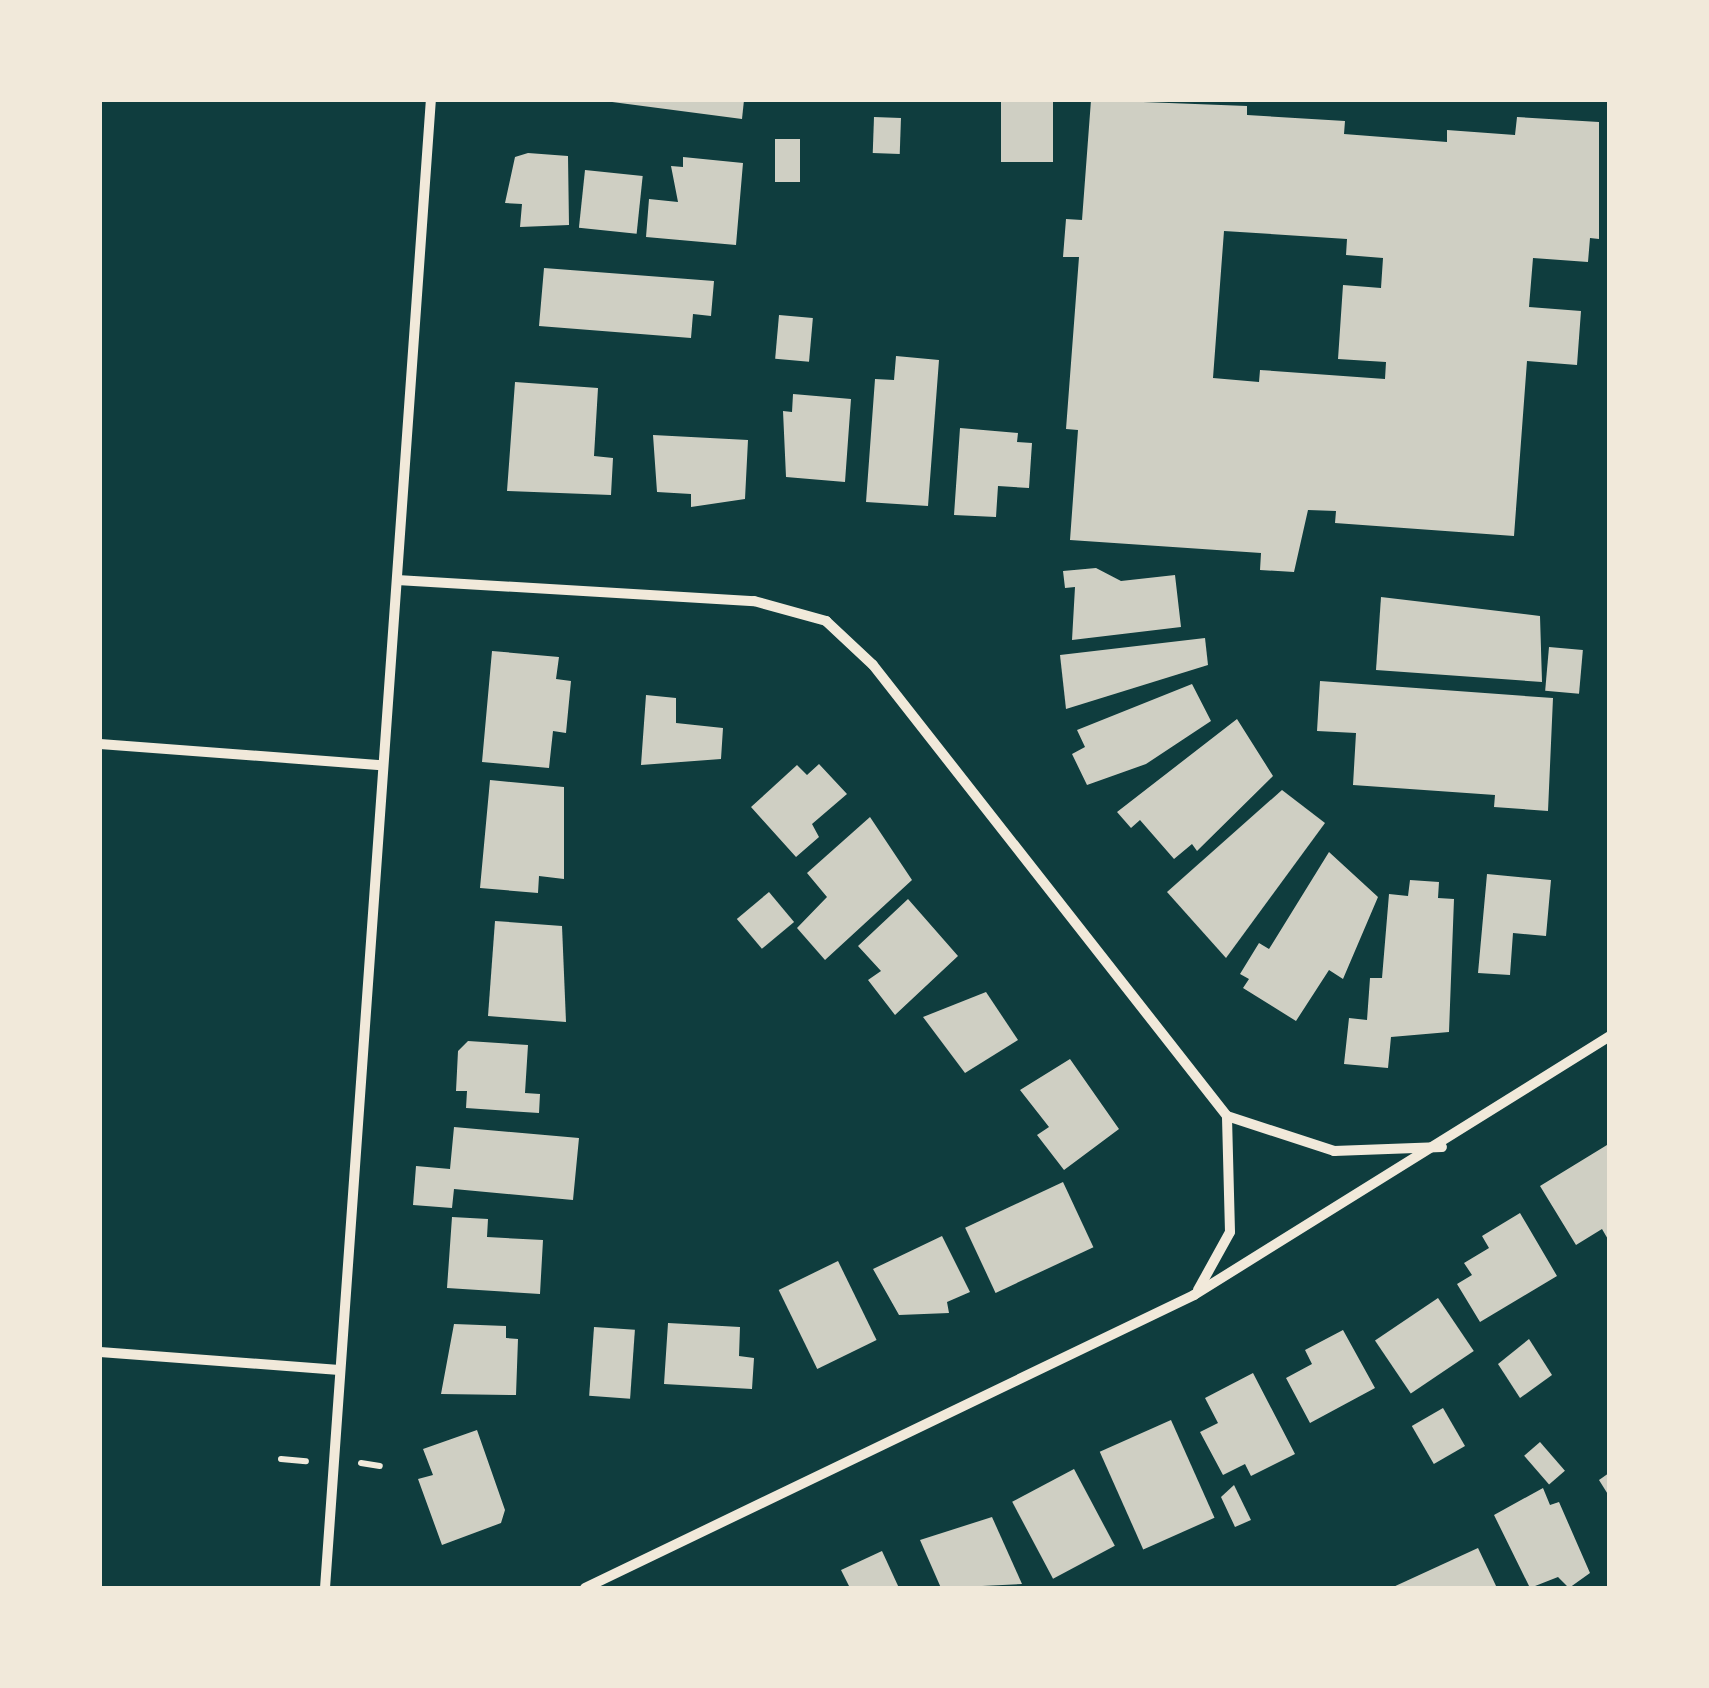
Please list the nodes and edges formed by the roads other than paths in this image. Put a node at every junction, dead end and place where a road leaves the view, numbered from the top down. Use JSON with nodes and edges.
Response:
{"nodes":[{"id":1,"x":431,"y":100,"type":"edge"},
{"id":2,"x":397,"y":580,"type":"junction"},
{"id":3,"x":100,"y":744,"type":"edge"},
{"id":4,"x":381,"y":765,"type":"junction"},
{"id":5,"x":1609,"y":1037,"type":"edge"},
{"id":6,"x":1226,"y":1116,"type":"junction"},
{"id":7,"x":1442,"y":1147,"type":"junction"},
{"id":8,"x":1194,"y":1296,"type":"junction"},
{"id":9,"x":100,"y":1352,"type":"edge"},
{"id":10,"x":340,"y":1370,"type":"junction"},
{"id":11,"x":325,"y":1588,"type":"edge"},
{"id":12,"x":584,"y":1588,"type":"edge"}],
"edges":[{"from":1,"to":2,"type":"street"},
{"from":2,"to":4,"type":"street"},
{"from":2,"to":6,"type":"street"},
{"from":3,"to":4,"type":"street"},
{"from":4,"to":10,"type":"street"},
{"from":5,"to":7,"type":"street"},
{"from":6,"to":7,"type":"street"},
{"from":6,"to":8,"type":"street"},
{"from":7,"to":8,"type":"street"},
{"from":8,"to":12,"type":"street"},
{"from":9,"to":10,"type":"street"},
{"from":10,"to":11,"type":"street"}]}
